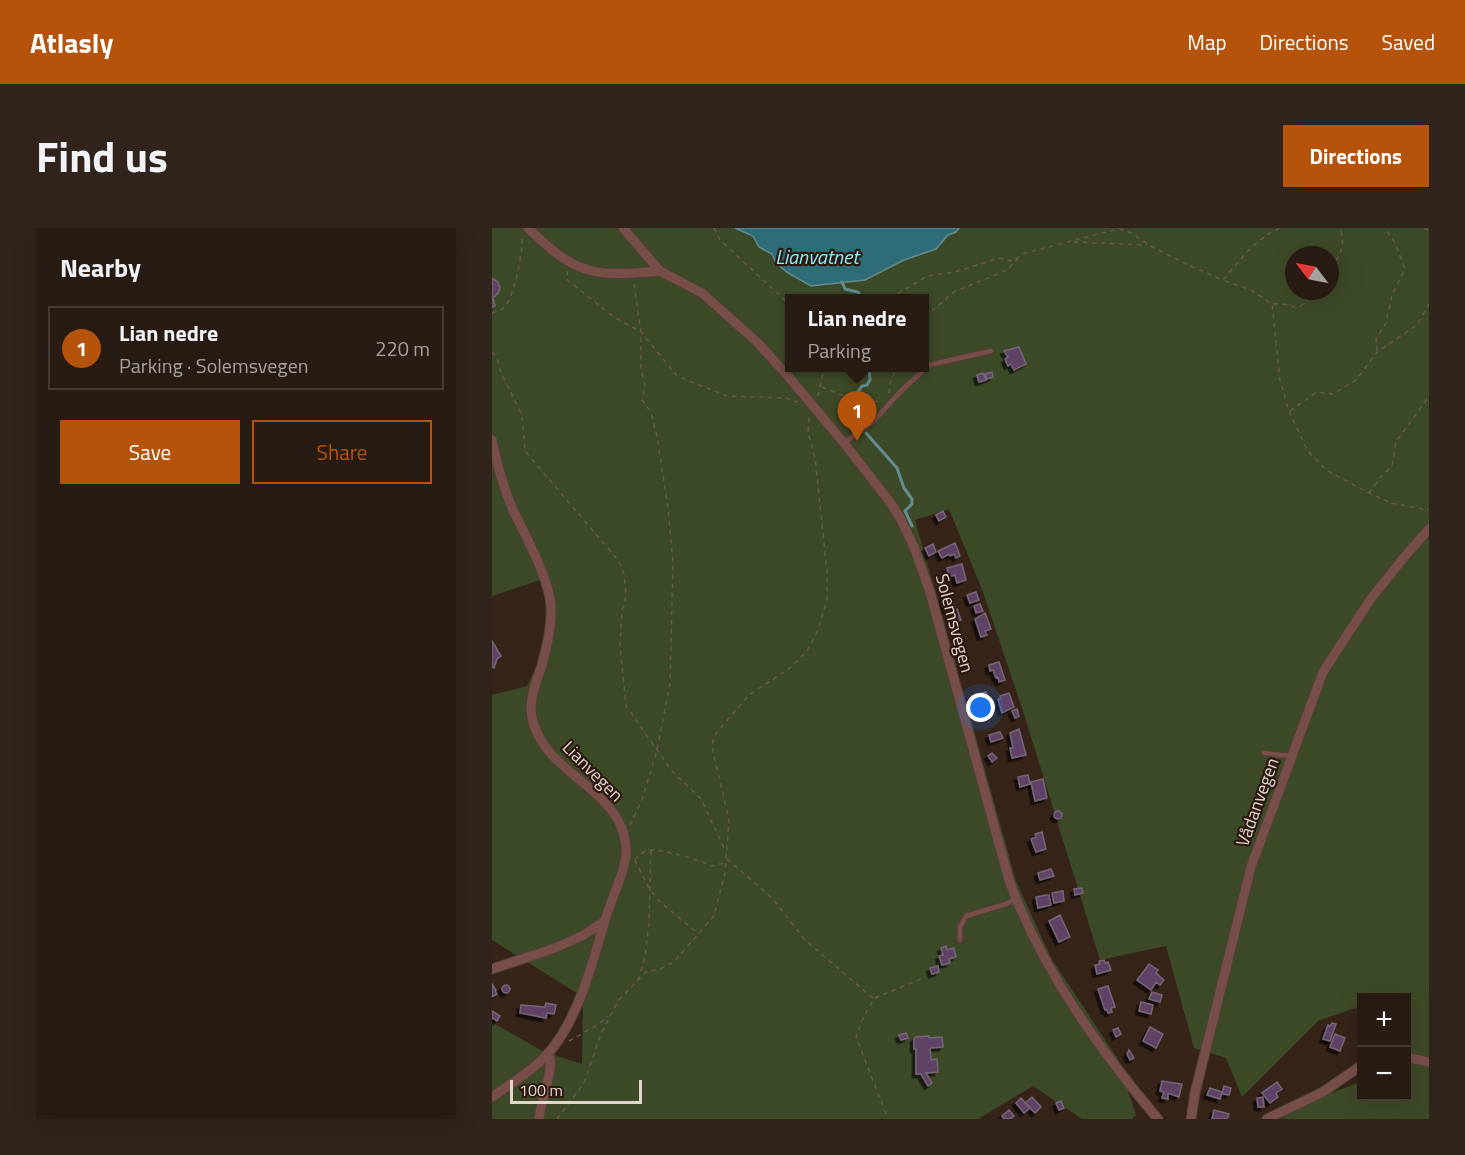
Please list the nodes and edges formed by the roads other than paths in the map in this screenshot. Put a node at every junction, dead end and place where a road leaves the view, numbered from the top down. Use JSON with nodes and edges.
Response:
{"nodes":[{"id":1,"x":528,"y":228,"type":"edge"},
{"id":2,"x":623,"y":228,"type":"edge"},
{"id":3,"x":660,"y":271,"type":"junction"},
{"id":4,"x":991,"y":351,"type":"dead end"},
{"id":5,"x":929,"y":365,"type":"edge"},
{"id":6,"x":785,"y":372,"type":"edge"},
{"id":7,"x":785,"y":372,"type":"edge"},
{"id":8,"x":920,"y":372,"type":"edge"},
{"id":9,"x":492,"y":440,"type":"edge"},
{"id":10,"x":844,"y":443,"type":"junction"},
{"id":11,"x":1429,"y":530,"type":"edge"},
{"id":12,"x":1264,"y":753,"type":"dead end"},
{"id":13,"x":1292,"y":756,"type":"junction"},
{"id":14,"x":1016,"y":899,"type":"junction"},
{"id":15,"x":605,"y":921,"type":"junction"},
{"id":16,"x":960,"y":940,"type":"dead end"},
{"id":17,"x":492,"y":969,"type":"edge"},
{"id":18,"x":551,"y":1050,"type":"junction"},
{"id":19,"x":1411,"y":1058,"type":"edge"},
{"id":20,"x":1429,"y":1062,"type":"edge"},
{"id":21,"x":1357,"y":1068,"type":"edge"},
{"id":22,"x":492,"y":1097,"type":"edge"},
{"id":23,"x":539,"y":1119,"type":"edge"},
{"id":24,"x":1158,"y":1119,"type":"edge"},
{"id":25,"x":1191,"y":1119,"type":"edge"},
{"id":26,"x":1267,"y":1119,"type":"edge"}],
"edges":[{"from":1,"to":3,"type":"street"},
{"from":2,"to":3,"type":"street","name":"Solemsvegen"},
{"from":3,"to":6,"type":"street","name":"Solemsvegen"},
{"from":4,"to":5,"type":"lane"},
{"from":7,"to":10,"type":"street","name":"Solemsvegen"},
{"from":8,"to":10,"type":"lane"},
{"from":9,"to":15,"type":"street","name":"Lianvegen"},
{"from":10,"to":14,"type":"street","name":"Solemsvegen"},
{"from":11,"to":13,"type":"street","name":"Vådanvegen"},
{"from":12,"to":13,"type":"lane"},
{"from":13,"to":25,"type":"street","name":"Vådanvegen"},
{"from":14,"to":16,"type":"lane"},
{"from":14,"to":24,"type":"street","name":"Solemsvegen"},
{"from":15,"to":17,"type":"street"},
{"from":15,"to":18,"type":"street","name":"Lianvegen"},
{"from":18,"to":22,"type":"street","name":"Lianvegen"},
{"from":18,"to":23,"type":"street"},
{"from":19,"to":20,"type":"street"},
{"from":21,"to":26,"type":"street"}]}
